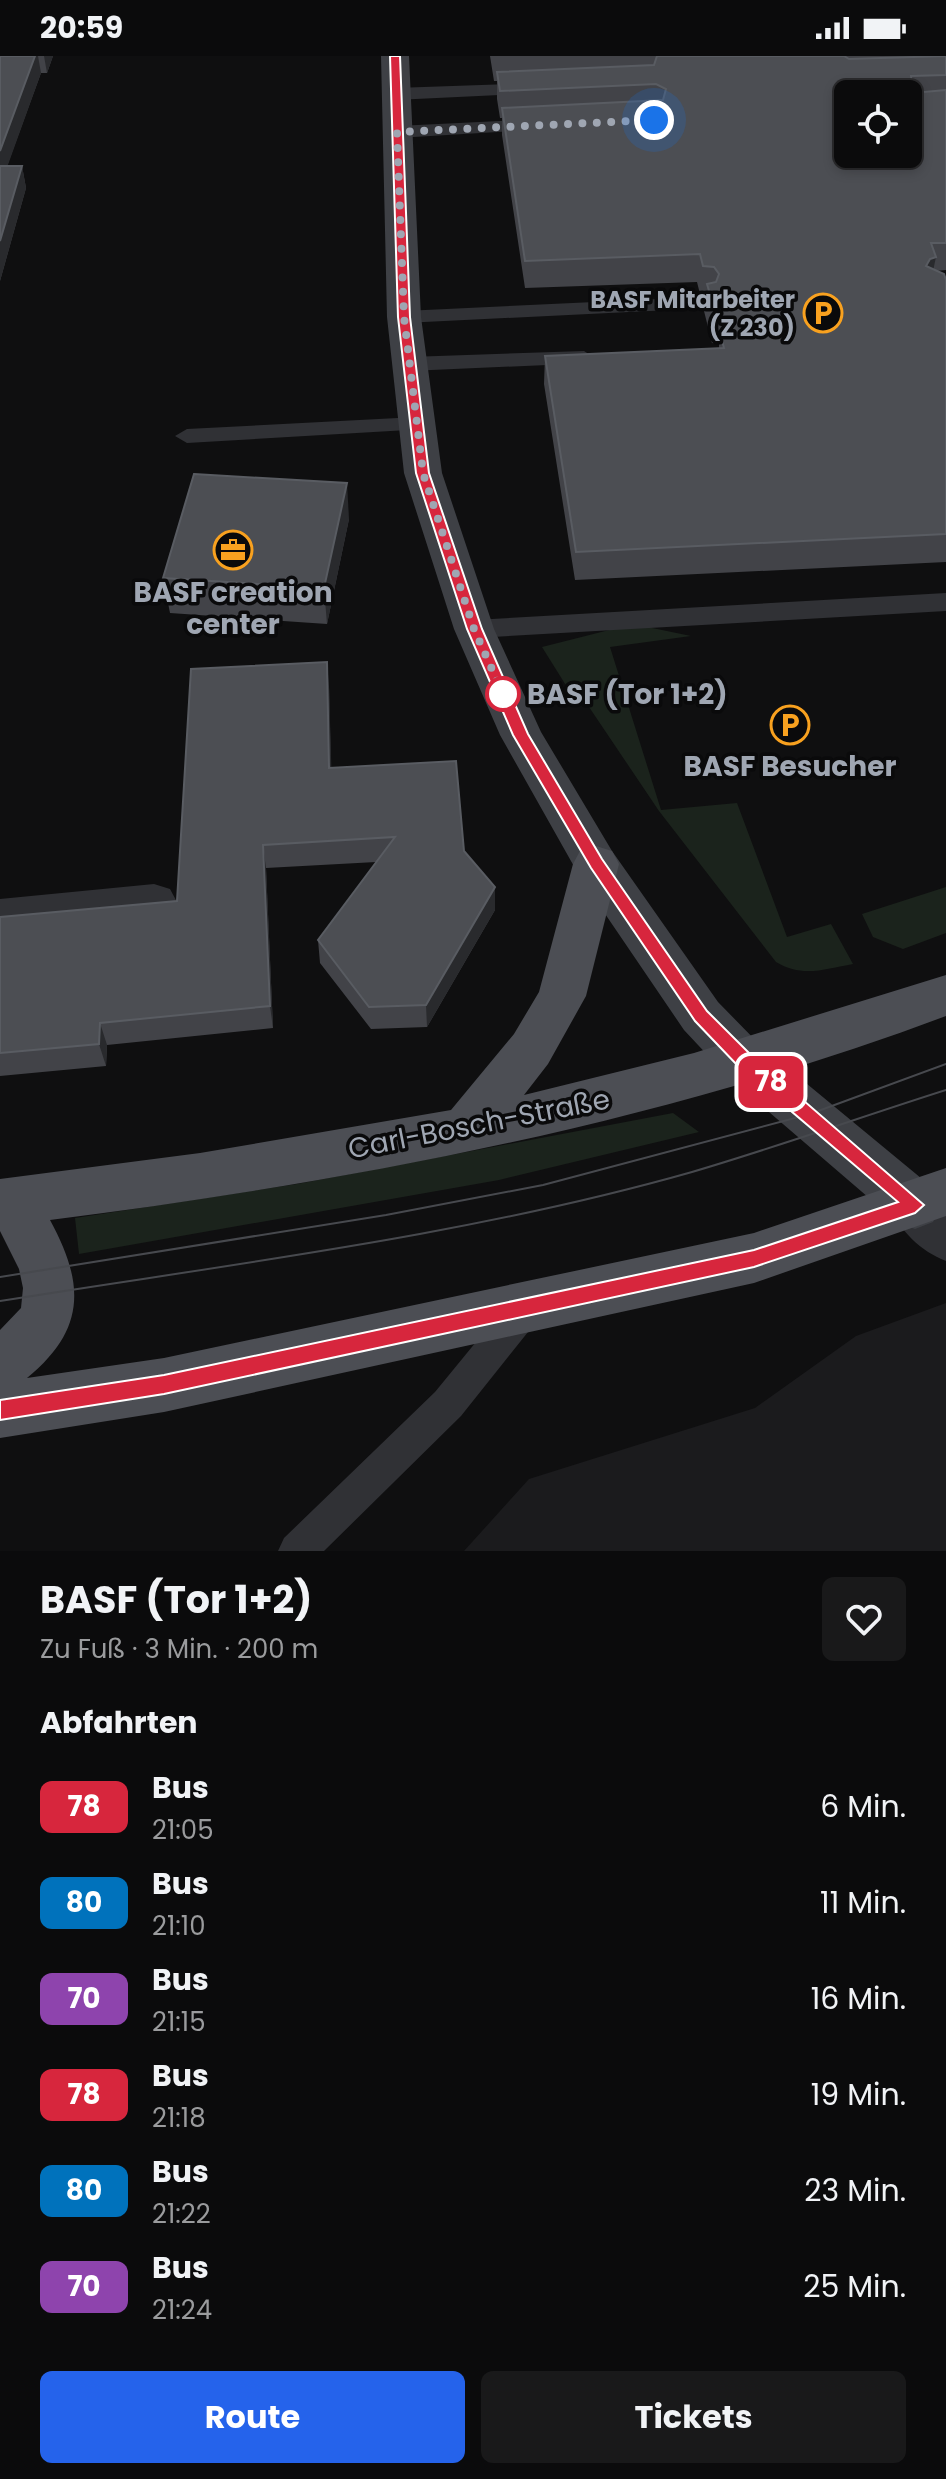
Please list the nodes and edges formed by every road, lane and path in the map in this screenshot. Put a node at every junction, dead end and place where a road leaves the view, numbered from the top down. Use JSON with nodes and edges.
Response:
{"nodes":[{"id":1,"x":395,"y":56,"type":"edge"},
{"id":2,"x":551,"y":89,"type":"edge"},
{"id":3,"x":395,"y":94,"type":"junction"},
{"id":4,"x":563,"y":124,"type":"edge"},
{"id":5,"x":397,"y":132,"type":"junction"},
{"id":6,"x":702,"y":303,"type":"edge"},
{"id":7,"x":404,"y":317,"type":"junction"},
{"id":8,"x":608,"y":357,"type":"edge"},
{"id":9,"x":409,"y":364,"type":"junction"},
{"id":10,"x":417,"y":424,"type":"junction"},
{"id":11,"x":187,"y":436,"type":"dead end"},
{"id":12,"x":946,"y":602,"type":"edge"},
{"id":13,"x":474,"y":629,"type":"junction"},
{"id":14,"x":596,"y":864,"type":"junction"},
{"id":15,"x":154,"y":902,"type":"edge"},
{"id":16,"x":0,"y":918,"type":"edge"},
{"id":17,"x":946,"y":995,"type":"edge"},
{"id":18,"x":744,"y":1061,"type":"junction"},
{"id":19,"x":464,"y":1132,"type":"junction"},
{"id":20,"x":5,"y":1202,"type":"edge"},
{"id":21,"x":936,"y":1211,"type":"edge"},
{"id":22,"x":528,"y":1304,"type":"junction"},
{"id":23,"x":0,"y":1365,"type":"edge"},
{"id":24,"x":0,"y":1410,"type":"edge"},
{"id":25,"x":297,"y":1551,"type":"edge"}],
"edges":[{"from":1,"to":3,"type":"street"},
{"from":2,"to":3,"type":"lane"},
{"from":3,"to":5,"type":"street"},
{"from":4,"to":5,"type":"lane"},
{"from":5,"to":7,"type":"street"},
{"from":6,"to":7,"type":"lane"},
{"from":7,"to":9,"type":"street"},
{"from":8,"to":9,"type":"lane"},
{"from":9,"to":10,"type":"street"},
{"from":10,"to":11,"type":"lane"},
{"from":10,"to":13,"type":"street"},
{"from":12,"to":13,"type":"lane"},
{"from":13,"to":14,"type":"street"},
{"from":14,"to":18,"type":"street"},
{"from":14,"to":19,"type":"main road"},
{"from":15,"to":16,"type":"street"},
{"from":17,"to":18,"type":"main road","name":"Carl-Bosch-Straße"},
{"from":18,"to":19,"type":"main road","name":"Carl-Bosch-Straße"},
{"from":18,"to":21,"type":"street"},
{"from":19,"to":20,"type":"main road","name":"Carl-Bosch-Straße"},
{"from":20,"to":23,"type":"main road"},
{"from":21,"to":22,"type":"main road"},
{"from":22,"to":24,"type":"main road"},
{"from":22,"to":25,"type":"lane"}]}
